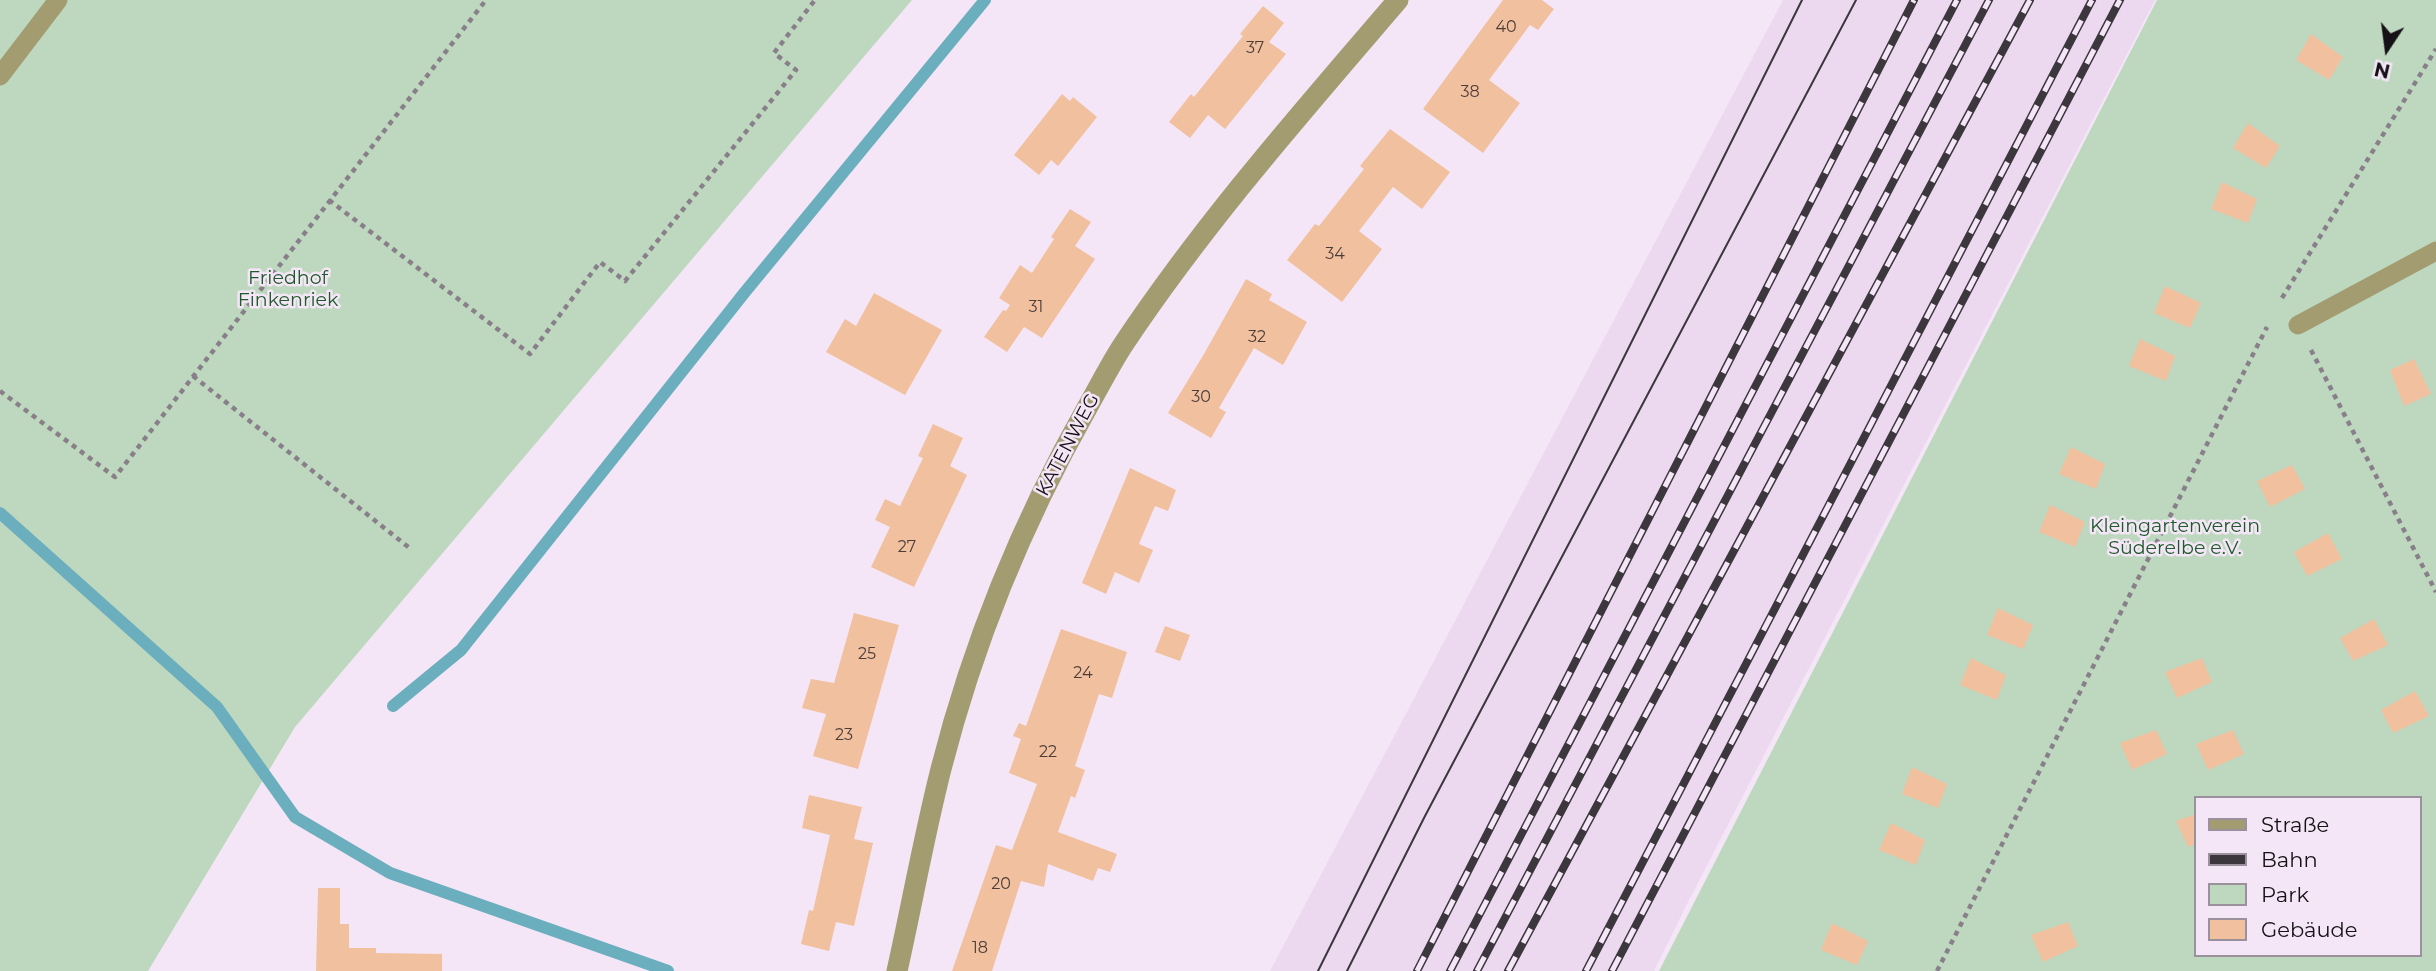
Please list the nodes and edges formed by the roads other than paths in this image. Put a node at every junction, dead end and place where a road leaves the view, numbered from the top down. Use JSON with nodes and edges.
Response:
{"nodes":[{"id":1,"x":58,"y":0,"type":"edge"},
{"id":2,"x":1398,"y":0,"type":"edge"},
{"id":3,"x":0,"y":75,"type":"edge"},
{"id":4,"x":2436,"y":251,"type":"edge"},
{"id":5,"x":2298,"y":325,"type":"road end"},
{"id":6,"x":897,"y":971,"type":"edge"}],
"edges":[{"from":1,"to":3,"type":"lane"},
{"from":2,"to":6,"type":"street","name":"KATENWEG"},
{"from":4,"to":5,"type":"lane"}]}
